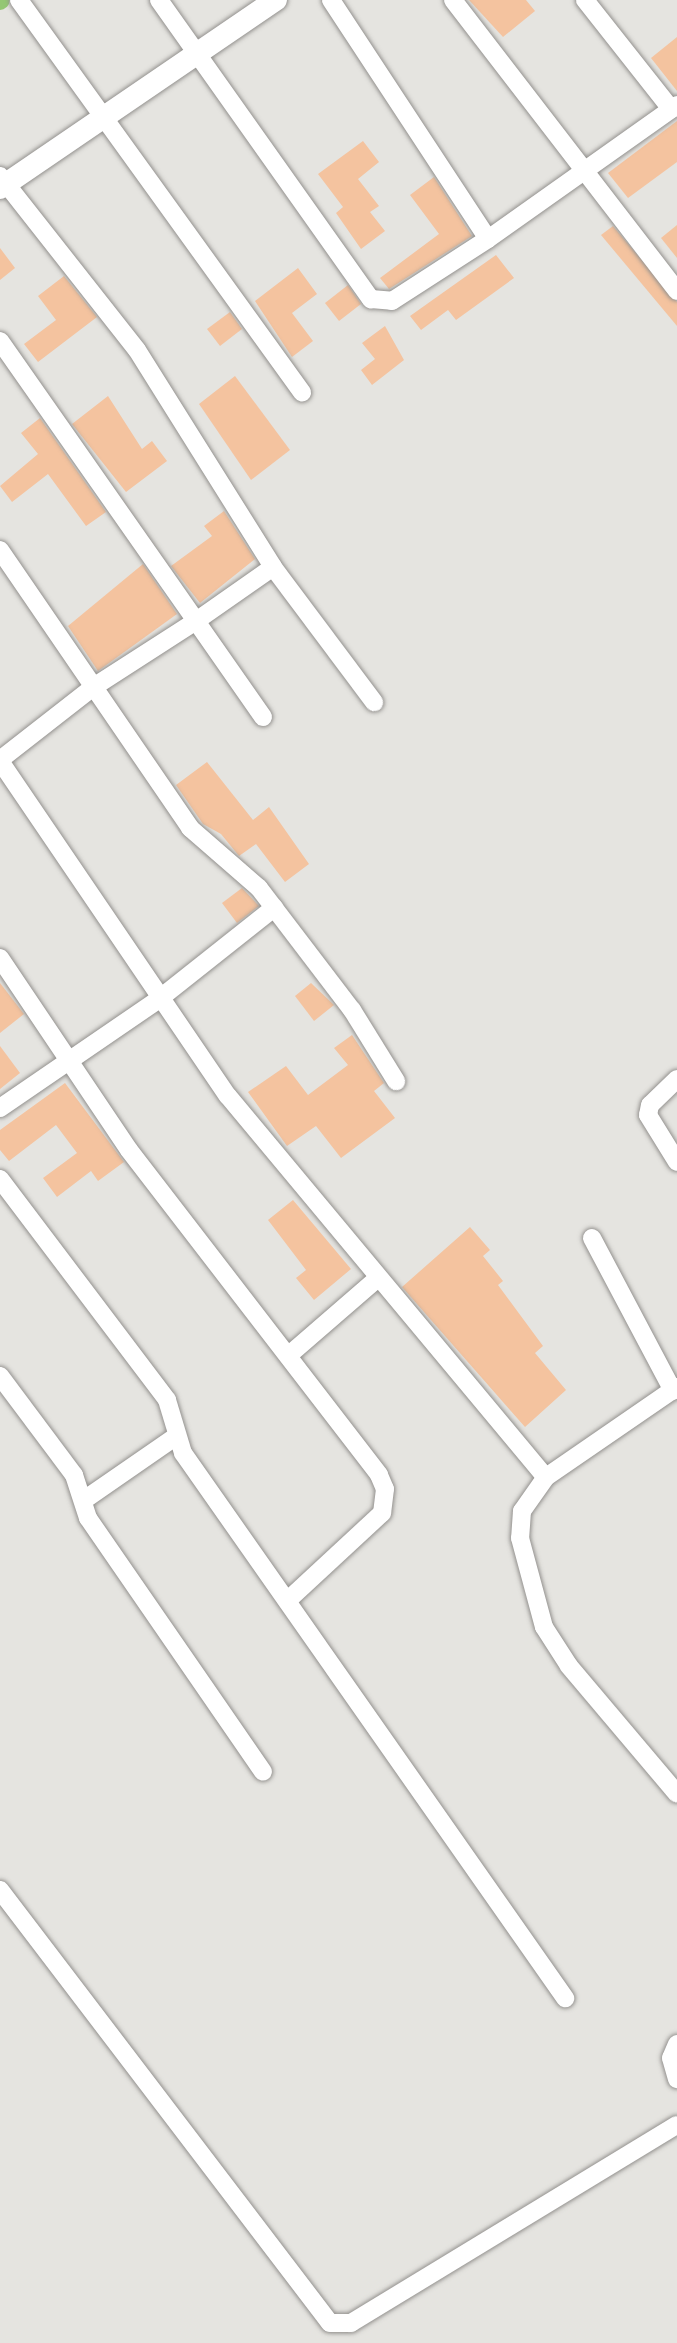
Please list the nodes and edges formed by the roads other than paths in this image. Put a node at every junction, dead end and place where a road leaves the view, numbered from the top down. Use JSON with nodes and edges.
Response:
{"nodes":[{"id":1,"x":19,"y":0,"type":"edge"},
{"id":2,"x":159,"y":0,"type":"edge"},
{"id":3,"x":276,"y":0,"type":"edge"},
{"id":4,"x":331,"y":0,"type":"edge"},
{"id":5,"x":453,"y":0,"type":"edge"},
{"id":6,"x":585,"y":0,"type":"edge"},
{"id":7,"x":197,"y":53,"type":"junction"},
{"id":8,"x":674,"y":107,"type":"edge"},
{"id":9,"x":99,"y":117,"type":"junction"},
{"id":10,"x":581,"y":172,"type":"junction"},
{"id":11,"x":2,"y":183,"type":"edge"},
{"id":12,"x":488,"y":239,"type":"junction"},
{"id":13,"x":676,"y":287,"type":"edge"},
{"id":14,"x":0,"y":340,"type":"edge"},
{"id":15,"x":302,"y":393,"type":"dead end"},
{"id":16,"x":0,"y":550,"type":"edge"},
{"id":17,"x":273,"y":567,"type":"junction"},
{"id":18,"x":196,"y":621,"type":"junction"},
{"id":19,"x":92,"y":688,"type":"junction"},
{"id":20,"x":374,"y":702,"type":"dead end"},
{"id":21,"x":263,"y":717,"type":"dead end"},
{"id":22,"x":0,"y":761,"type":"edge"},
{"id":23,"x":274,"y":908,"type":"junction"},
{"id":24,"x":1,"y":961,"type":"edge"},
{"id":25,"x":159,"y":999,"type":"junction"},
{"id":26,"x":68,"y":1059,"type":"junction"},
{"id":27,"x":677,"y":1078,"type":"edge"},
{"id":28,"x":396,"y":1081,"type":"dead end"},
{"id":29,"x":0,"y":1108,"type":"edge"},
{"id":30,"x":677,"y":1162,"type":"edge"},
{"id":31,"x":0,"y":1179,"type":"edge"},
{"id":32,"x":592,"y":1238,"type":"dead end"},
{"id":33,"x":378,"y":1278,"type":"junction"},
{"id":34,"x":289,"y":1355,"type":"junction"},
{"id":35,"x":4,"y":1388,"type":"edge"},
{"id":36,"x":675,"y":1389,"type":"edge"},
{"id":37,"x":175,"y":1437,"type":"junction"},
{"id":38,"x":546,"y":1477,"type":"junction"},
{"id":39,"x":84,"y":1500,"type":"junction"},
{"id":40,"x":288,"y":1600,"type":"junction"},
{"id":41,"x":263,"y":1772,"type":"dead end"},
{"id":42,"x":677,"y":1794,"type":"edge"},
{"id":43,"x":0,"y":1890,"type":"edge"},
{"id":44,"x":565,"y":1998,"type":"dead end"},
{"id":45,"x":677,"y":2044,"type":"edge"},
{"id":46,"x":677,"y":2079,"type":"edge"},
{"id":47,"x":677,"y":2125,"type":"edge"}],
"edges":[{"from":1,"to":9,"type":"street"},
{"from":2,"to":7,"type":"street"},
{"from":3,"to":7,"type":"street"},
{"from":4,"to":12,"type":"street"},
{"from":5,"to":10,"type":"street"},
{"from":6,"to":8,"type":"street"},
{"from":7,"to":9,"type":"street"},
{"from":7,"to":12,"type":"street"},
{"from":8,"to":10,"type":"street"},
{"from":9,"to":11,"type":"street"},
{"from":9,"to":15,"type":"street"},
{"from":10,"to":12,"type":"street"},
{"from":10,"to":13,"type":"street"},
{"from":11,"to":17,"type":"street"},
{"from":14,"to":18,"type":"street"},
{"from":16,"to":19,"type":"street"},
{"from":17,"to":18,"type":"street"},
{"from":17,"to":20,"type":"street"},
{"from":18,"to":19,"type":"street"},
{"from":18,"to":21,"type":"street"},
{"from":19,"to":22,"type":"street"},
{"from":19,"to":23,"type":"street"},
{"from":22,"to":25,"type":"street"},
{"from":23,"to":25,"type":"street"},
{"from":23,"to":28,"type":"street"},
{"from":24,"to":26,"type":"street"},
{"from":25,"to":26,"type":"street"},
{"from":25,"to":33,"type":"street"},
{"from":26,"to":29,"type":"street"},
{"from":26,"to":34,"type":"street"},
{"from":27,"to":30,"type":"street"},
{"from":31,"to":37,"type":"street"},
{"from":32,"to":36,"type":"street"},
{"from":33,"to":34,"type":"street"},
{"from":33,"to":38,"type":"street"},
{"from":34,"to":40,"type":"street"},
{"from":35,"to":39,"type":"street"},
{"from":36,"to":38,"type":"street"},
{"from":37,"to":39,"type":"street"},
{"from":37,"to":40,"type":"street"},
{"from":38,"to":42,"type":"street"},
{"from":39,"to":41,"type":"street"},
{"from":40,"to":44,"type":"street"},
{"from":43,"to":47,"type":"street"},
{"from":45,"to":46,"type":"street"}]}
